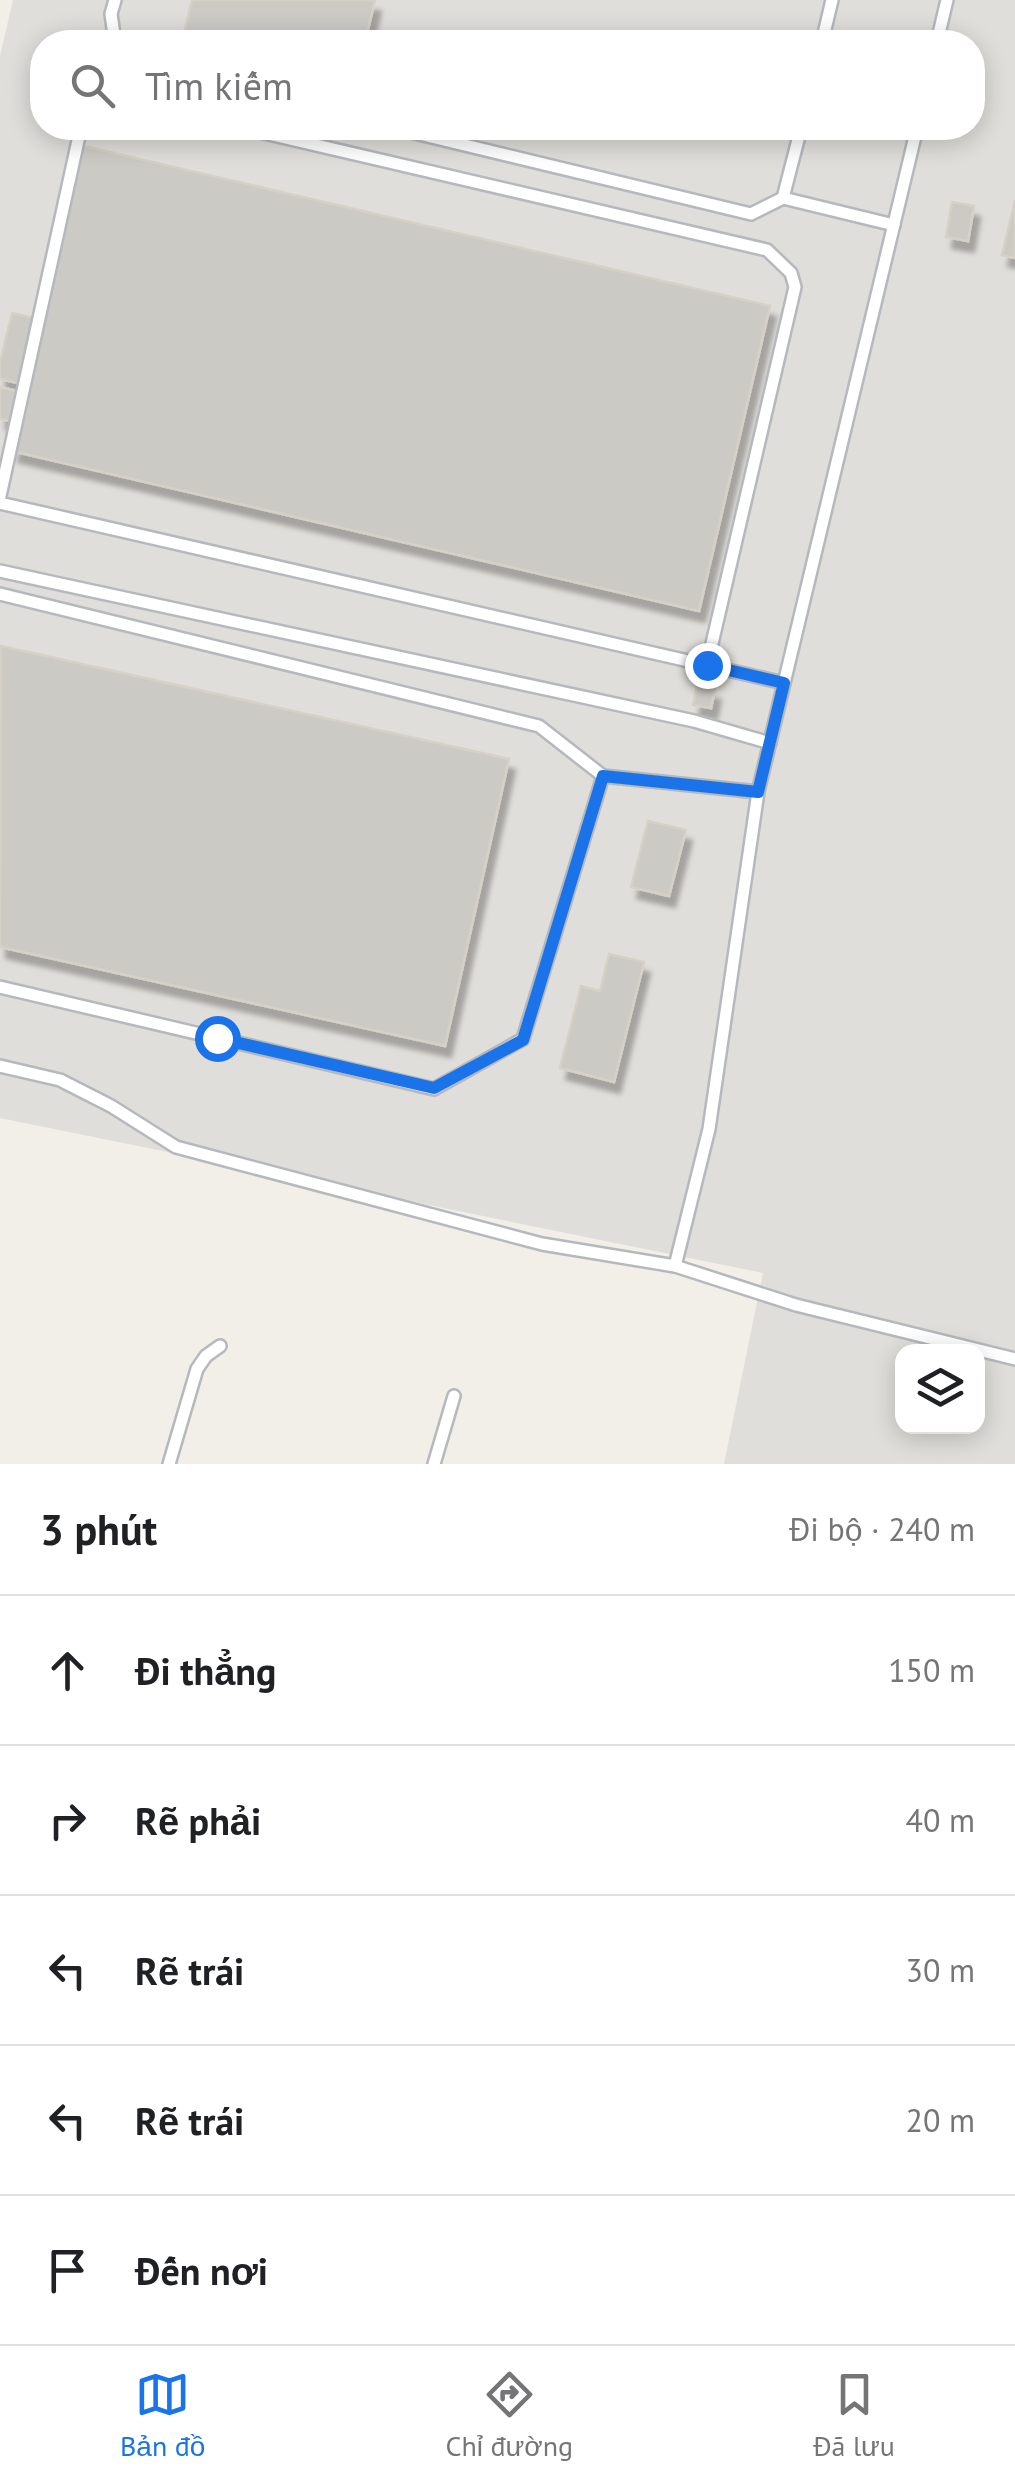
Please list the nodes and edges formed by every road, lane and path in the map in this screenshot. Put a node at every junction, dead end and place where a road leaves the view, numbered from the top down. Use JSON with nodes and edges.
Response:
{"nodes":[{"id":1,"x":115,"y":0,"type":"edge"},
{"id":2,"x":832,"y":0,"type":"edge"},
{"id":3,"x":947,"y":0,"type":"edge"},
{"id":4,"x":114,"y":30,"type":"edge"},
{"id":5,"x":825,"y":30,"type":"edge"},
{"id":6,"x":940,"y":30,"type":"edge"},
{"id":7,"x":78,"y":140,"type":"edge"},
{"id":8,"x":295,"y":140,"type":"edge"},
{"id":9,"x":444,"y":140,"type":"edge"},
{"id":10,"x":798,"y":140,"type":"edge"},
{"id":11,"x":914,"y":140,"type":"edge"},
{"id":12,"x":783,"y":198,"type":"junction"},
{"id":13,"x":894,"y":224,"type":"junction"},
{"id":14,"x":0,"y":500,"type":"edge"},
{"id":15,"x":0,"y":571,"type":"edge"},
{"id":16,"x":0,"y":594,"type":"edge"},
{"id":17,"x":707,"y":665,"type":"junction"},
{"id":18,"x":784,"y":683,"type":"junction"},
{"id":19,"x":770,"y":743,"type":"junction"},
{"id":20,"x":603,"y":776,"type":"junction"},
{"id":21,"x":758,"y":792,"type":"junction"},
{"id":22,"x":0,"y":986,"type":"edge"},
{"id":23,"x":0,"y":1066,"type":"edge"},
{"id":24,"x":676,"y":1266,"type":"junction"},
{"id":25,"x":220,"y":1346,"type":"dead end"},
{"id":26,"x":1015,"y":1358,"type":"edge"},
{"id":27,"x":454,"y":1396,"type":"dead end"},
{"id":28,"x":170,"y":1464,"type":"edge"},
{"id":29,"x":434,"y":1464,"type":"edge"}],
"edges":[{"from":1,"to":4,"type":"lane"},
{"from":2,"to":5,"type":"lane"},
{"from":3,"to":6,"type":"lane"},
{"from":7,"to":14,"type":"lane"},
{"from":8,"to":17,"type":"lane"},
{"from":9,"to":12,"type":"lane"},
{"from":10,"to":12,"type":"lane"},
{"from":11,"to":13,"type":"lane"},
{"from":12,"to":13,"type":"lane"},
{"from":13,"to":18,"type":"lane"},
{"from":14,"to":17,"type":"lane"},
{"from":15,"to":19,"type":"lane"},
{"from":16,"to":20,"type":"lane"},
{"from":17,"to":18,"type":"lane"},
{"from":18,"to":19,"type":"lane"},
{"from":19,"to":21,"type":"lane"},
{"from":20,"to":21,"type":"lane"},
{"from":20,"to":22,"type":"lane"},
{"from":21,"to":24,"type":"lane"},
{"from":23,"to":24,"type":"lane"},
{"from":24,"to":26,"type":"lane"},
{"from":25,"to":28,"type":"lane"},
{"from":27,"to":29,"type":"lane"}]}
